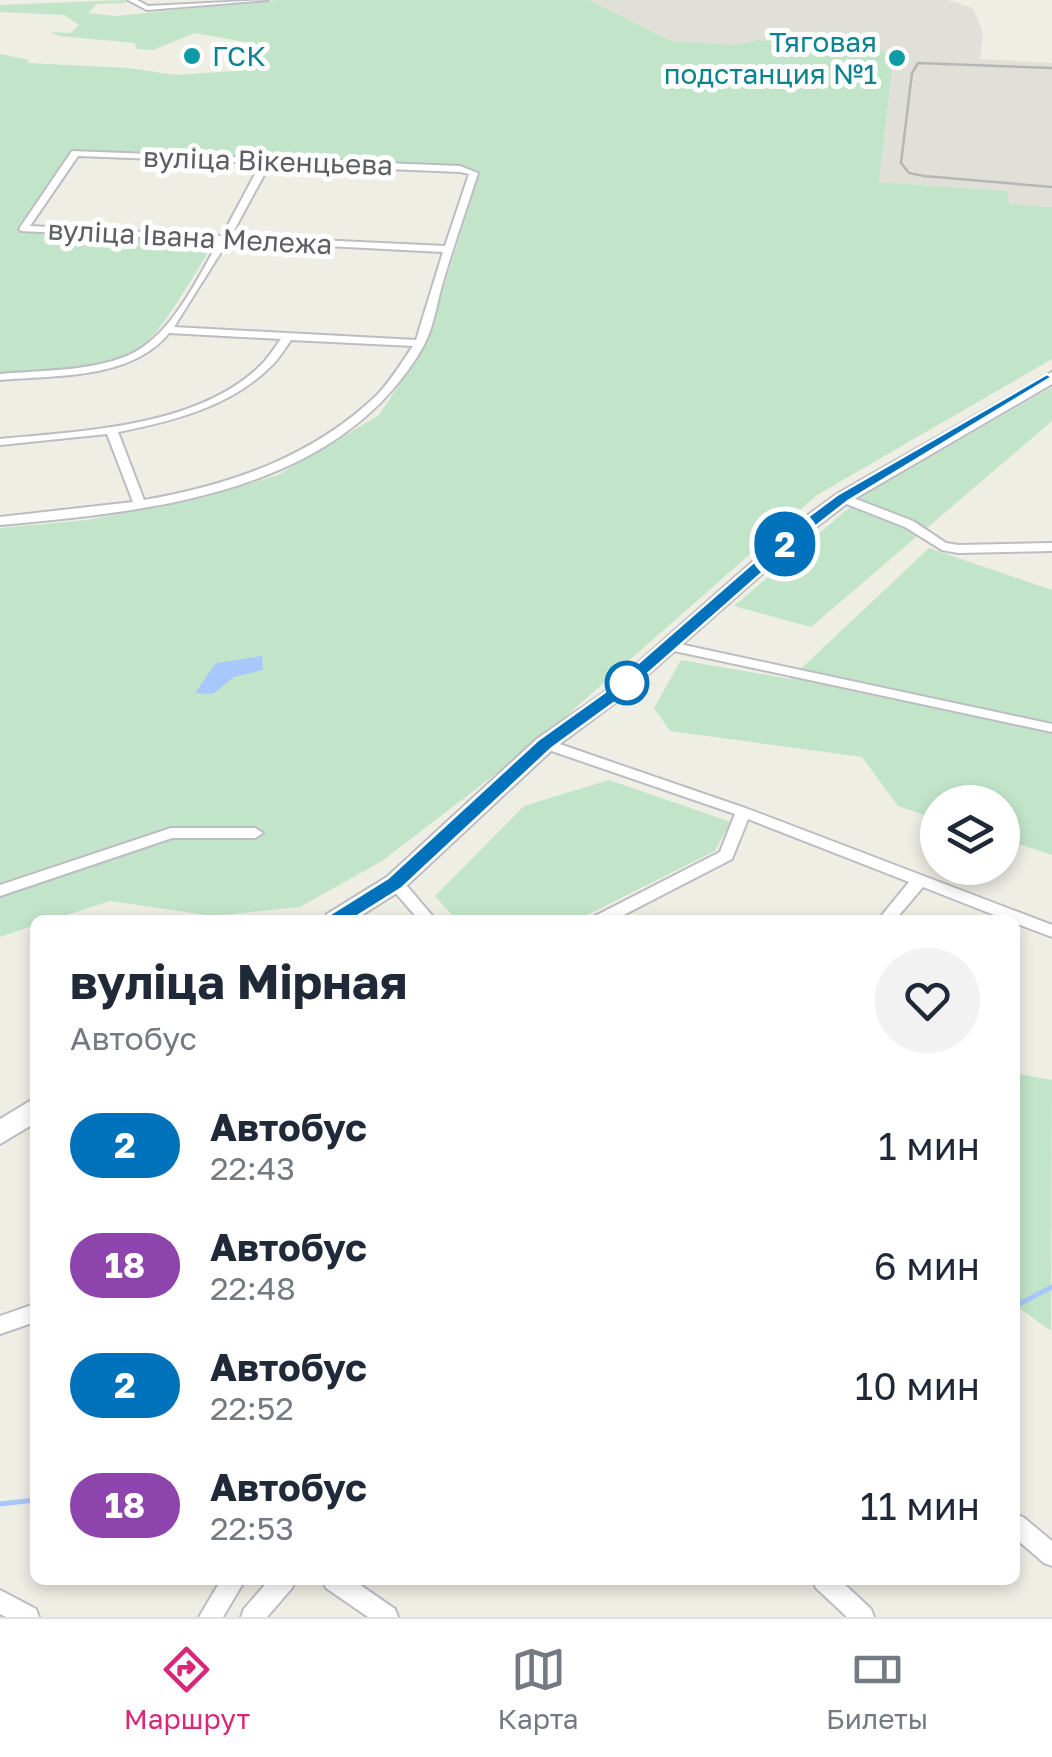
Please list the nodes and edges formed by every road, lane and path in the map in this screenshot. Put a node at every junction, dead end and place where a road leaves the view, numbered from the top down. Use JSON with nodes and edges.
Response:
{"nodes":[{"id":1,"x":132,"y":0,"type":"edge"},
{"id":2,"x":264,"y":0,"type":"edge"},
{"id":3,"x":75,"y":152,"type":"joint"},
{"id":4,"x":267,"y":160,"type":"junction"},
{"id":5,"x":225,"y":238,"type":"junction"},
{"id":6,"x":448,"y":250,"type":"junction"},
{"id":7,"x":166,"y":330,"type":"junction"},
{"id":8,"x":288,"y":335,"type":"junction"},
{"id":9,"x":420,"y":343,"type":"junction"},
{"id":10,"x":0,"y":377,"type":"edge"},
{"id":11,"x":1052,"y":377,"type":"edge"},
{"id":12,"x":112,"y":431,"type":"junction"},
{"id":13,"x":0,"y":442,"type":"edge"},
{"id":14,"x":843,"y":498,"type":"junction"},
{"id":15,"x":140,"y":505,"type":"junction"},
{"id":16,"x":0,"y":521,"type":"edge"},
{"id":17,"x":1052,"y":548,"type":"edge"},
{"id":18,"x":670,"y":646,"type":"junction"},
{"id":19,"x":1052,"y":728,"type":"edge"},
{"id":20,"x":545,"y":744,"type":"junction"},
{"id":21,"x":743,"y":812,"type":"junction"},
{"id":22,"x":255,"y":833,"type":"dead end"},
{"id":23,"x":919,"y":881,"type":"junction"},
{"id":24,"x":395,"y":883,"type":"junction"},
{"id":25,"x":0,"y":891,"type":"edge"},
{"id":26,"x":344,"y":915,"type":"edge"},
{"id":27,"x":424,"y":915,"type":"edge"},
{"id":28,"x":611,"y":915,"type":"edge"},
{"id":29,"x":890,"y":915,"type":"edge"},
{"id":30,"x":1009,"y":915,"type":"edge"},
{"id":31,"x":1020,"y":919,"type":"edge"},
{"id":32,"x":1052,"y":931,"type":"edge"},
{"id":33,"x":30,"y":1113,"type":"edge"},
{"id":34,"x":0,"y":1134,"type":"edge"},
{"id":35,"x":30,"y":1315,"type":"edge"},
{"id":36,"x":0,"y":1325,"type":"edge"},
{"id":37,"x":1020,"y":1528,"type":"edge"},
{"id":38,"x":1052,"y":1554,"type":"edge"},
{"id":39,"x":231,"y":1585,"type":"edge"},
{"id":40,"x":280,"y":1585,"type":"edge"},
{"id":41,"x":341,"y":1585,"type":"edge"},
{"id":42,"x":829,"y":1585,"type":"edge"},
{"id":43,"x":0,"y":1601,"type":"edge"},
{"id":44,"x":28,"y":1617,"type":"edge"},
{"id":45,"x":210,"y":1617,"type":"edge"},
{"id":46,"x":252,"y":1617,"type":"edge"},
{"id":47,"x":387,"y":1617,"type":"edge"},
{"id":48,"x":864,"y":1617,"type":"edge"}],
"edges":[{"from":1,"to":2,"type":"street"},
{"from":3,"to":4,"type":"street","name":"вуліца Вікенцьева"},
{"from":3,"to":5,"type":"street","name":"вуліца Івана Мележа"},
{"from":4,"to":5,"type":"street"},
{"from":4,"to":6,"type":"street","name":"вуліца Вікенцьева"},
{"from":5,"to":6,"type":"street","name":"вуліца Івана Мележа"},
{"from":5,"to":7,"type":"street"},
{"from":6,"to":9,"type":"street"},
{"from":7,"to":8,"type":"street"},
{"from":7,"to":10,"type":"street"},
{"from":8,"to":9,"type":"street"},
{"from":8,"to":12,"type":"street"},
{"from":9,"to":15,"type":"street"},
{"from":11,"to":14,"type":"main road"},
{"from":12,"to":13,"type":"street"},
{"from":12,"to":15,"type":"street"},
{"from":14,"to":17,"type":"street"},
{"from":14,"to":18,"type":"main road"},
{"from":15,"to":16,"type":"street"},
{"from":18,"to":19,"type":"street"},
{"from":18,"to":20,"type":"main road"},
{"from":20,"to":21,"type":"street"},
{"from":20,"to":24,"type":"main road"},
{"from":21,"to":23,"type":"street"},
{"from":21,"to":28,"type":"street"},
{"from":22,"to":25,"type":"street"},
{"from":23,"to":29,"type":"street"},
{"from":23,"to":30,"type":"street"},
{"from":24,"to":26,"type":"main road"},
{"from":24,"to":27,"type":"street"},
{"from":31,"to":32,"type":"street"},
{"from":33,"to":34,"type":"main road"},
{"from":35,"to":36,"type":"street"},
{"from":37,"to":38,"type":"street"},
{"from":39,"to":45,"type":"street"},
{"from":40,"to":46,"type":"street"},
{"from":41,"to":47,"type":"street"},
{"from":42,"to":48,"type":"street"},
{"from":43,"to":44,"type":"street"}]}
